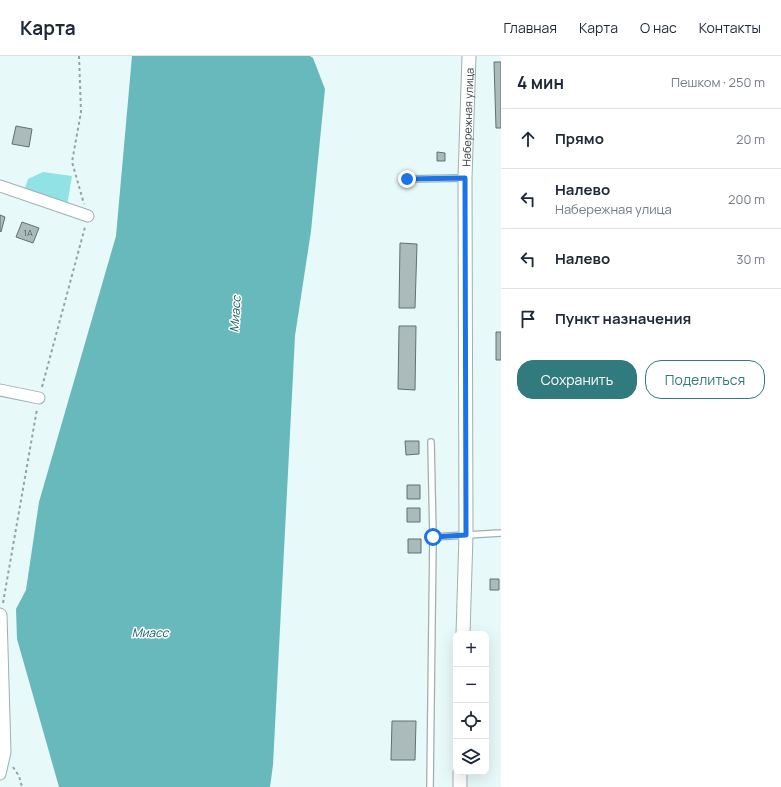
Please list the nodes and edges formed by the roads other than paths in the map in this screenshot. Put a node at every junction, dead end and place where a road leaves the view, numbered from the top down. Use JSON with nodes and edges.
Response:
{"nodes":[{"id":1,"x":469,"y":56,"type":"edge"},
{"id":2,"x":465,"y":178,"type":"junction"},
{"id":3,"x":407,"y":179,"type":"dead end"},
{"id":4,"x":0,"y":186,"type":"edge"},
{"id":5,"x":88,"y":216,"type":"road end"},
{"id":6,"x":0,"y":390,"type":"edge"},
{"id":7,"x":39,"y":398,"type":"road end"},
{"id":8,"x":431,"y":442,"type":"dead end"},
{"id":9,"x":501,"y":533,"type":"edge"},
{"id":10,"x":466,"y":535,"type":"junction"},
{"id":11,"x":433,"y":537,"type":"junction"},
{"id":12,"x":1,"y":614,"type":"edge"},
{"id":13,"x":463,"y":631,"type":"edge"},
{"id":14,"x":0,"y":774,"type":"edge"},
{"id":15,"x":460,"y":775,"type":"edge"},
{"id":16,"x":430,"y":787,"type":"edge"},
{"id":17,"x":460,"y":787,"type":"edge"}],
"edges":[{"from":1,"to":2,"type":"street","name":"Набережная улица"},
{"from":2,"to":3,"type":"lane"},
{"from":2,"to":10,"type":"street","name":"Набережная улица"},
{"from":4,"to":5,"type":"street"},
{"from":6,"to":7,"type":"street"},
{"from":8,"to":11,"type":"lane"},
{"from":9,"to":10,"type":"lane"},
{"from":10,"to":11,"type":"lane"},
{"from":10,"to":13,"type":"street","name":"Набережная улица"},
{"from":11,"to":16,"type":"lane"},
{"from":12,"to":14,"type":"street"},
{"from":15,"to":17,"type":"street"}]}
